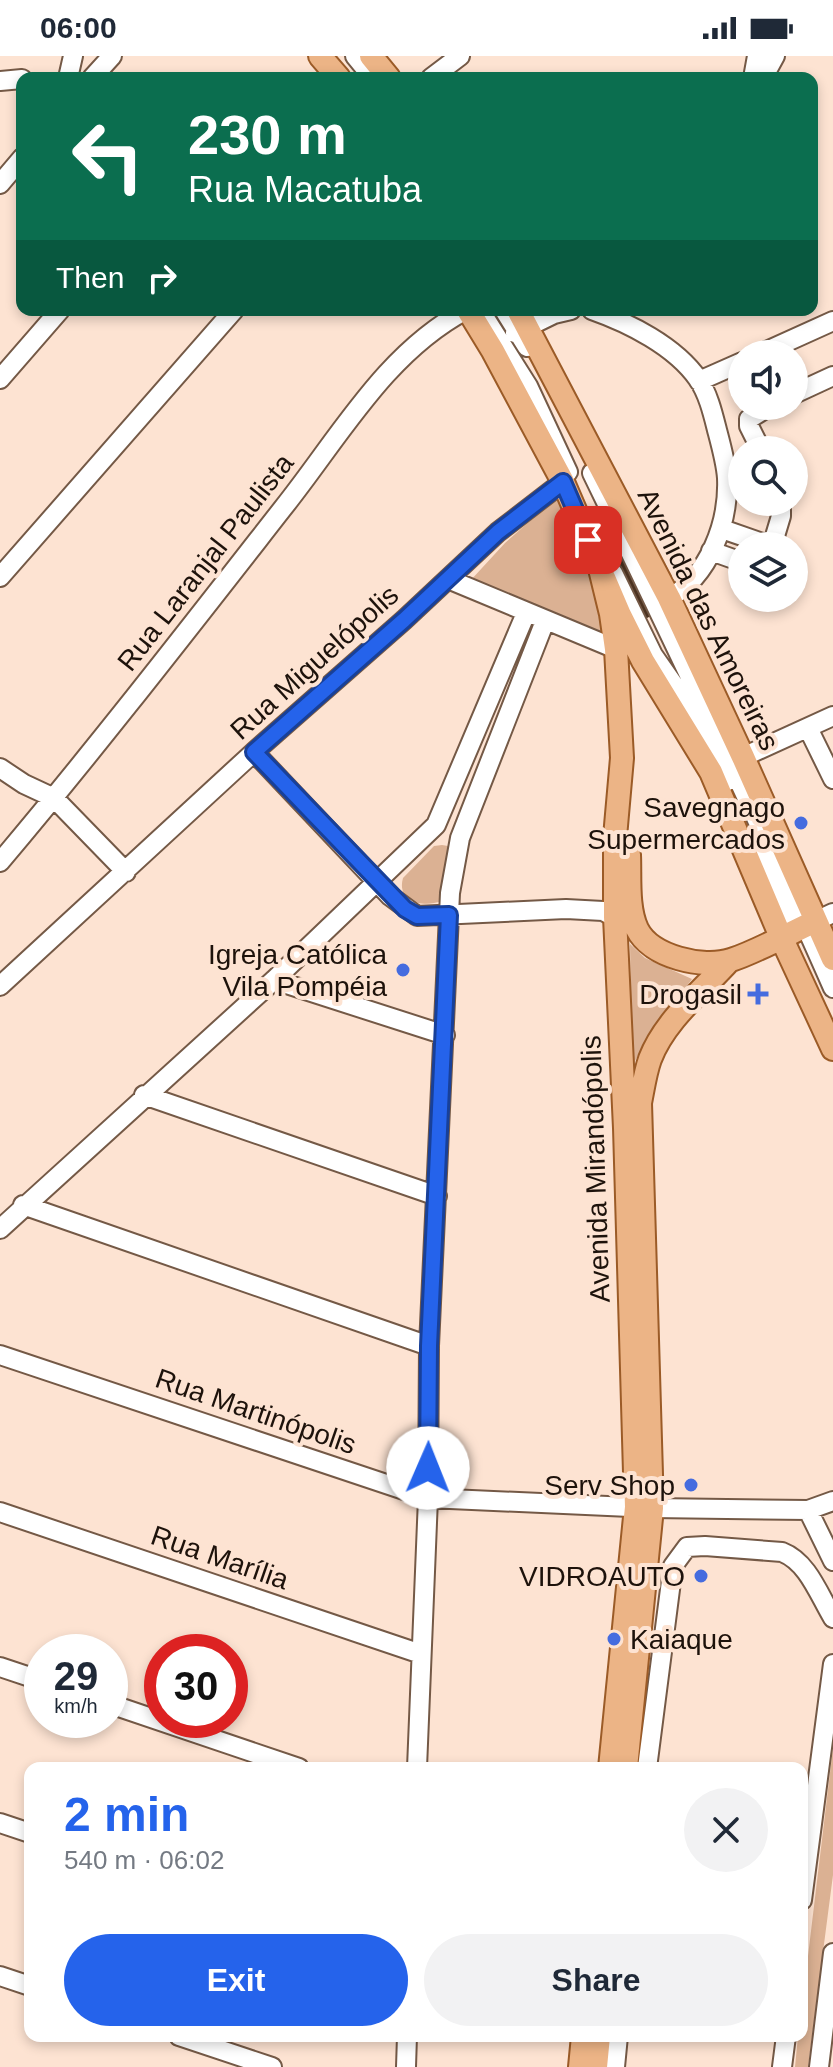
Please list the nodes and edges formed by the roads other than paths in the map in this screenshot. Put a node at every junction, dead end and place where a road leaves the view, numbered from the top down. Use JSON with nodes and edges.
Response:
{"nodes":[{"id":1,"x":112,"y":56,"type":"edge"},
{"id":2,"x":320,"y":56,"type":"edge"},
{"id":3,"x":334,"y":56,"type":"edge"},
{"id":4,"x":355,"y":56,"type":"edge"},
{"id":5,"x":371,"y":56,"type":"edge"},
{"id":6,"x":460,"y":56,"type":"edge"},
{"id":7,"x":97,"y":72,"type":"edge"},
{"id":8,"x":334,"y":72,"type":"edge"},
{"id":9,"x":346,"y":72,"type":"edge"},
{"id":10,"x":368,"y":72,"type":"edge"},
{"id":11,"x":384,"y":72,"type":"edge"},
{"id":12,"x":439,"y":72,"type":"edge"},
{"id":13,"x":16,"y":165,"type":"edge"},
{"id":14,"x":0,"y":184,"type":"edge"},
{"id":15,"x":55,"y":316,"type":"edge"},
{"id":16,"x":229,"y":316,"type":"edge"},
{"id":17,"x":455,"y":316,"type":"edge"},
{"id":18,"x":479,"y":316,"type":"edge"},
{"id":19,"x":489,"y":316,"type":"edge"},
{"id":20,"x":555,"y":316,"type":"edge"},
{"id":21,"x":610,"y":316,"type":"edge"},
{"id":22,"x":833,"y":321,"type":"edge"},
{"id":23,"x":512,"y":332,"type":"edge"},
{"id":24,"x":791,"y":340,"type":"edge"},
{"id":25,"x":728,"y":368,"type":"edge"},
{"id":26,"x":833,"y":376,"type":"edge"},
{"id":27,"x":0,"y":379,"type":"edge"},
{"id":28,"x":699,"y":381,"type":"junction"},
{"id":29,"x":808,"y":388,"type":"edge"},
{"id":30,"x":563,"y":482,"type":"junction"},
{"id":31,"x":722,"y":529,"type":"junction"},
{"id":32,"x":731,"y":532,"type":"edge"},
{"id":33,"x":711,"y":551,"type":"junction"},
{"id":34,"x":728,"y":557,"type":"edge"},
{"id":35,"x":600,"y":569,"type":"junction"},
{"id":36,"x":0,"y":577,"type":"edge"},
{"id":37,"x":448,"y":579,"type":"junction"},
{"id":38,"x":669,"y":598,"type":"junction"},
{"id":39,"x":526,"y":613,"type":"junction"},
{"id":40,"x":545,"y":621,"type":"junction"},
{"id":41,"x":616,"y":649,"type":"junction"},
{"id":42,"x":833,"y":716,"type":"edge"},
{"id":43,"x":810,"y":727,"type":"junction"},
{"id":44,"x":254,"y":752,"type":"junction"},
{"id":45,"x":743,"y":757,"type":"junction"},
{"id":46,"x":622,"y":758,"type":"junction"},
{"id":47,"x":829,"y":759,"type":"edge"},
{"id":48,"x":0,"y":768,"type":"edge"},
{"id":49,"x":833,"y":779,"type":"edge"},
{"id":50,"x":54,"y":798,"type":"junction"},
{"id":51,"x":436,"y":825,"type":"junction"},
{"id":52,"x":460,"y":838,"type":"junction"},
{"id":53,"x":0,"y":862,"type":"edge"},
{"id":54,"x":126,"y":872,"type":"junction"},
{"id":55,"x":378,"y":882,"type":"junction"},
{"id":56,"x":449,"y":915,"type":"junction"},
{"id":57,"x":615,"y":917,"type":"junction"},
{"id":58,"x":805,"y":926,"type":"edge"},
{"id":59,"x":637,"y":929,"type":"junction"},
{"id":60,"x":833,"y":959,"type":"edge"},
{"id":61,"x":729,"y":961,"type":"junction"},
{"id":62,"x":274,"y":980,"type":"junction"},
{"id":63,"x":0,"y":986,"type":"edge"},
{"id":64,"x":833,"y":988,"type":"edge"},
{"id":65,"x":833,"y":1028,"type":"edge"},
{"id":66,"x":445,"y":1035,"type":"junction"},
{"id":67,"x":833,"y":1049,"type":"edge"},
{"id":68,"x":144,"y":1095,"type":"junction"},
{"id":69,"x":437,"y":1196,"type":"junction"},
{"id":70,"x":23,"y":1205,"type":"junction"},
{"id":71,"x":0,"y":1229,"type":"edge"},
{"id":72,"x":429,"y":1346,"type":"junction"},
{"id":73,"x":0,"y":1355,"type":"edge"},
{"id":74,"x":428,"y":1498,"type":"junction"},
{"id":75,"x":833,"y":1501,"type":"edge"},
{"id":76,"x":644,"y":1508,"type":"junction"},
{"id":77,"x":808,"y":1510,"type":"junction"},
{"id":78,"x":0,"y":1512,"type":"edge"},
{"id":79,"x":833,"y":1561,"type":"edge"},
{"id":80,"x":833,"y":1618,"type":"edge"},
{"id":81,"x":421,"y":1654,"type":"junction"},
{"id":82,"x":833,"y":1664,"type":"edge"},
{"id":83,"x":0,"y":1667,"type":"edge"},
{"id":84,"x":24,"y":1675,"type":"edge"},
{"id":85,"x":128,"y":1710,"type":"edge"},
{"id":86,"x":281,"y":1762,"type":"edge"},
{"id":87,"x":417,"y":1762,"type":"edge"},
{"id":88,"x":611,"y":1762,"type":"edge"},
{"id":89,"x":626,"y":1762,"type":"edge"},
{"id":90,"x":648,"y":1762,"type":"edge"},
{"id":91,"x":0,"y":1823,"type":"edge"},
{"id":92,"x":24,"y":1831,"type":"edge"},
{"id":93,"x":808,"y":1854,"type":"edge"},
{"id":94,"x":833,"y":1953,"type":"edge"},
{"id":95,"x":0,"y":1976,"type":"edge"},
{"id":96,"x":24,"y":1984,"type":"edge"},
{"id":97,"x":197,"y":2042,"type":"edge"},
{"id":98,"x":407,"y":2042,"type":"edge"},
{"id":99,"x":582,"y":2042,"type":"edge"},
{"id":100,"x":598,"y":2042,"type":"edge"},
{"id":101,"x":617,"y":2042,"type":"edge"},
{"id":102,"x":785,"y":2042,"type":"edge"},
{"id":103,"x":272,"y":2067,"type":"edge"},
{"id":104,"x":406,"y":2067,"type":"edge"},
{"id":105,"x":580,"y":2067,"type":"edge"},
{"id":106,"x":596,"y":2067,"type":"edge"},
{"id":107,"x":615,"y":2067,"type":"edge"},
{"id":108,"x":782,"y":2067,"type":"edge"},
{"id":109,"x":819,"y":2067,"type":"edge"}],
"edges":[{"from":1,"to":7,"type":"street"},
{"from":2,"to":8,"type":"main road"},
{"from":3,"to":9,"type":"street"},
{"from":4,"to":10,"type":"street"},
{"from":5,"to":11,"type":"main road"},
{"from":6,"to":12,"type":"street"},
{"from":13,"to":14,"type":"street"},
{"from":15,"to":27,"type":"street"},
{"from":16,"to":36,"type":"street"},
{"from":17,"to":50,"type":"street","name":"Rua Laranjal Paulista"},
{"from":18,"to":23,"type":"main road","name":"Avenida das Amoreiras"},
{"from":19,"to":23,"type":"street"},
{"from":20,"to":23,"type":"street"},
{"from":21,"to":28,"type":"street"},
{"from":22,"to":24,"type":"street"},
{"from":23,"to":30,"type":"main road","name":"Avenida das Amoreiras"},
{"from":23,"to":38,"type":"main road","name":"Avenida das Amoreiras"},
{"from":23,"to":58,"type":"street"},
{"from":25,"to":28,"type":"street"},
{"from":26,"to":29,"type":"street"},
{"from":28,"to":31,"type":"street"},
{"from":30,"to":35,"type":"main road","name":"Avenida das Amoreiras"},
{"from":30,"to":37,"type":"street","name":"Rua Miguelópolis"},
{"from":31,"to":32,"type":"street"},
{"from":31,"to":33,"type":"street"},
{"from":33,"to":34,"type":"street"},
{"from":33,"to":38,"type":"street"},
{"from":35,"to":41,"type":"main road","name":"Avenida Mirandópolis"},
{"from":35,"to":58,"type":"main road","name":"Avenida das Amoreiras"},
{"from":37,"to":39,"type":"street"},
{"from":37,"to":44,"type":"street","name":"Rua Miguelópolis"},
{"from":38,"to":45,"type":"main road","name":"Avenida das Amoreiras"},
{"from":39,"to":40,"type":"street"},
{"from":39,"to":51,"type":"street"},
{"from":40,"to":41,"type":"street"},
{"from":40,"to":52,"type":"street"},
{"from":41,"to":46,"type":"main road","name":"Avenida Mirandópolis"},
{"from":42,"to":43,"type":"street"},
{"from":43,"to":45,"type":"street"},
{"from":43,"to":47,"type":"street"},
{"from":44,"to":54,"type":"street","name":"Rua Miguelópolis"},
{"from":44,"to":55,"type":"street"},
{"from":45,"to":58,"type":"main road","name":"Avenida das Amoreiras"},
{"from":46,"to":57,"type":"main road","name":"Avenida Mirandópolis"},
{"from":46,"to":59,"type":"main road"},
{"from":47,"to":49,"type":"street"},
{"from":48,"to":50,"type":"street"},
{"from":50,"to":53,"type":"street","name":"Rua Laranjal Paulista"},
{"from":50,"to":54,"type":"street"},
{"from":51,"to":52,"type":"street"},
{"from":51,"to":55,"type":"street"},
{"from":52,"to":56,"type":"street"},
{"from":54,"to":63,"type":"street","name":"Rua Miguelópolis"},
{"from":55,"to":56,"type":"street"},
{"from":55,"to":62,"type":"street"},
{"from":56,"to":57,"type":"street"},
{"from":56,"to":66,"type":"street"},
{"from":57,"to":59,"type":"street"},
{"from":57,"to":76,"type":"main road","name":"Avenida Mirandópolis"},
{"from":58,"to":60,"type":"main road","name":"Avenida das Amoreiras"},
{"from":58,"to":61,"type":"main road"},
{"from":58,"to":64,"type":"street"},
{"from":58,"to":65,"type":"street"},
{"from":58,"to":67,"type":"main road","name":"Avenida das Amoreiras"},
{"from":59,"to":61,"type":"main road"},
{"from":61,"to":76,"type":"main road","name":"Avenida Mirandópolis"},
{"from":62,"to":66,"type":"street"},
{"from":62,"to":68,"type":"street"},
{"from":66,"to":69,"type":"street"},
{"from":68,"to":69,"type":"street"},
{"from":68,"to":70,"type":"street"},
{"from":69,"to":72,"type":"street"},
{"from":70,"to":71,"type":"street"},
{"from":70,"to":72,"type":"street"},
{"from":72,"to":74,"type":"street"},
{"from":73,"to":74,"type":"street","name":"Rua Martinópolis"},
{"from":74,"to":76,"type":"street","name":"Rua Martinópolis"},
{"from":74,"to":81,"type":"street"},
{"from":75,"to":77,"type":"street","name":"Rua Martinópolis"},
{"from":76,"to":77,"type":"street","name":"Rua Martinópolis"},
{"from":76,"to":88,"type":"main road","name":"Avenida Mirandópolis"},
{"from":76,"to":89,"type":"main road","name":"Avenida Mirandópolis"},
{"from":77,"to":79,"type":"street"},
{"from":78,"to":81,"type":"street","name":"Rua Marília"},
{"from":80,"to":90,"type":"street"},
{"from":81,"to":87,"type":"street"},
{"from":82,"to":93,"type":"street"},
{"from":83,"to":84,"type":"street"},
{"from":85,"to":86,"type":"street"},
{"from":91,"to":92,"type":"street"},
{"from":94,"to":109,"type":"street"},
{"from":95,"to":96,"type":"street"},
{"from":97,"to":103,"type":"street"},
{"from":98,"to":104,"type":"street"},
{"from":99,"to":105,"type":"main road"},
{"from":100,"to":106,"type":"main road"},
{"from":101,"to":107,"type":"street"},
{"from":102,"to":108,"type":"street"}]}
